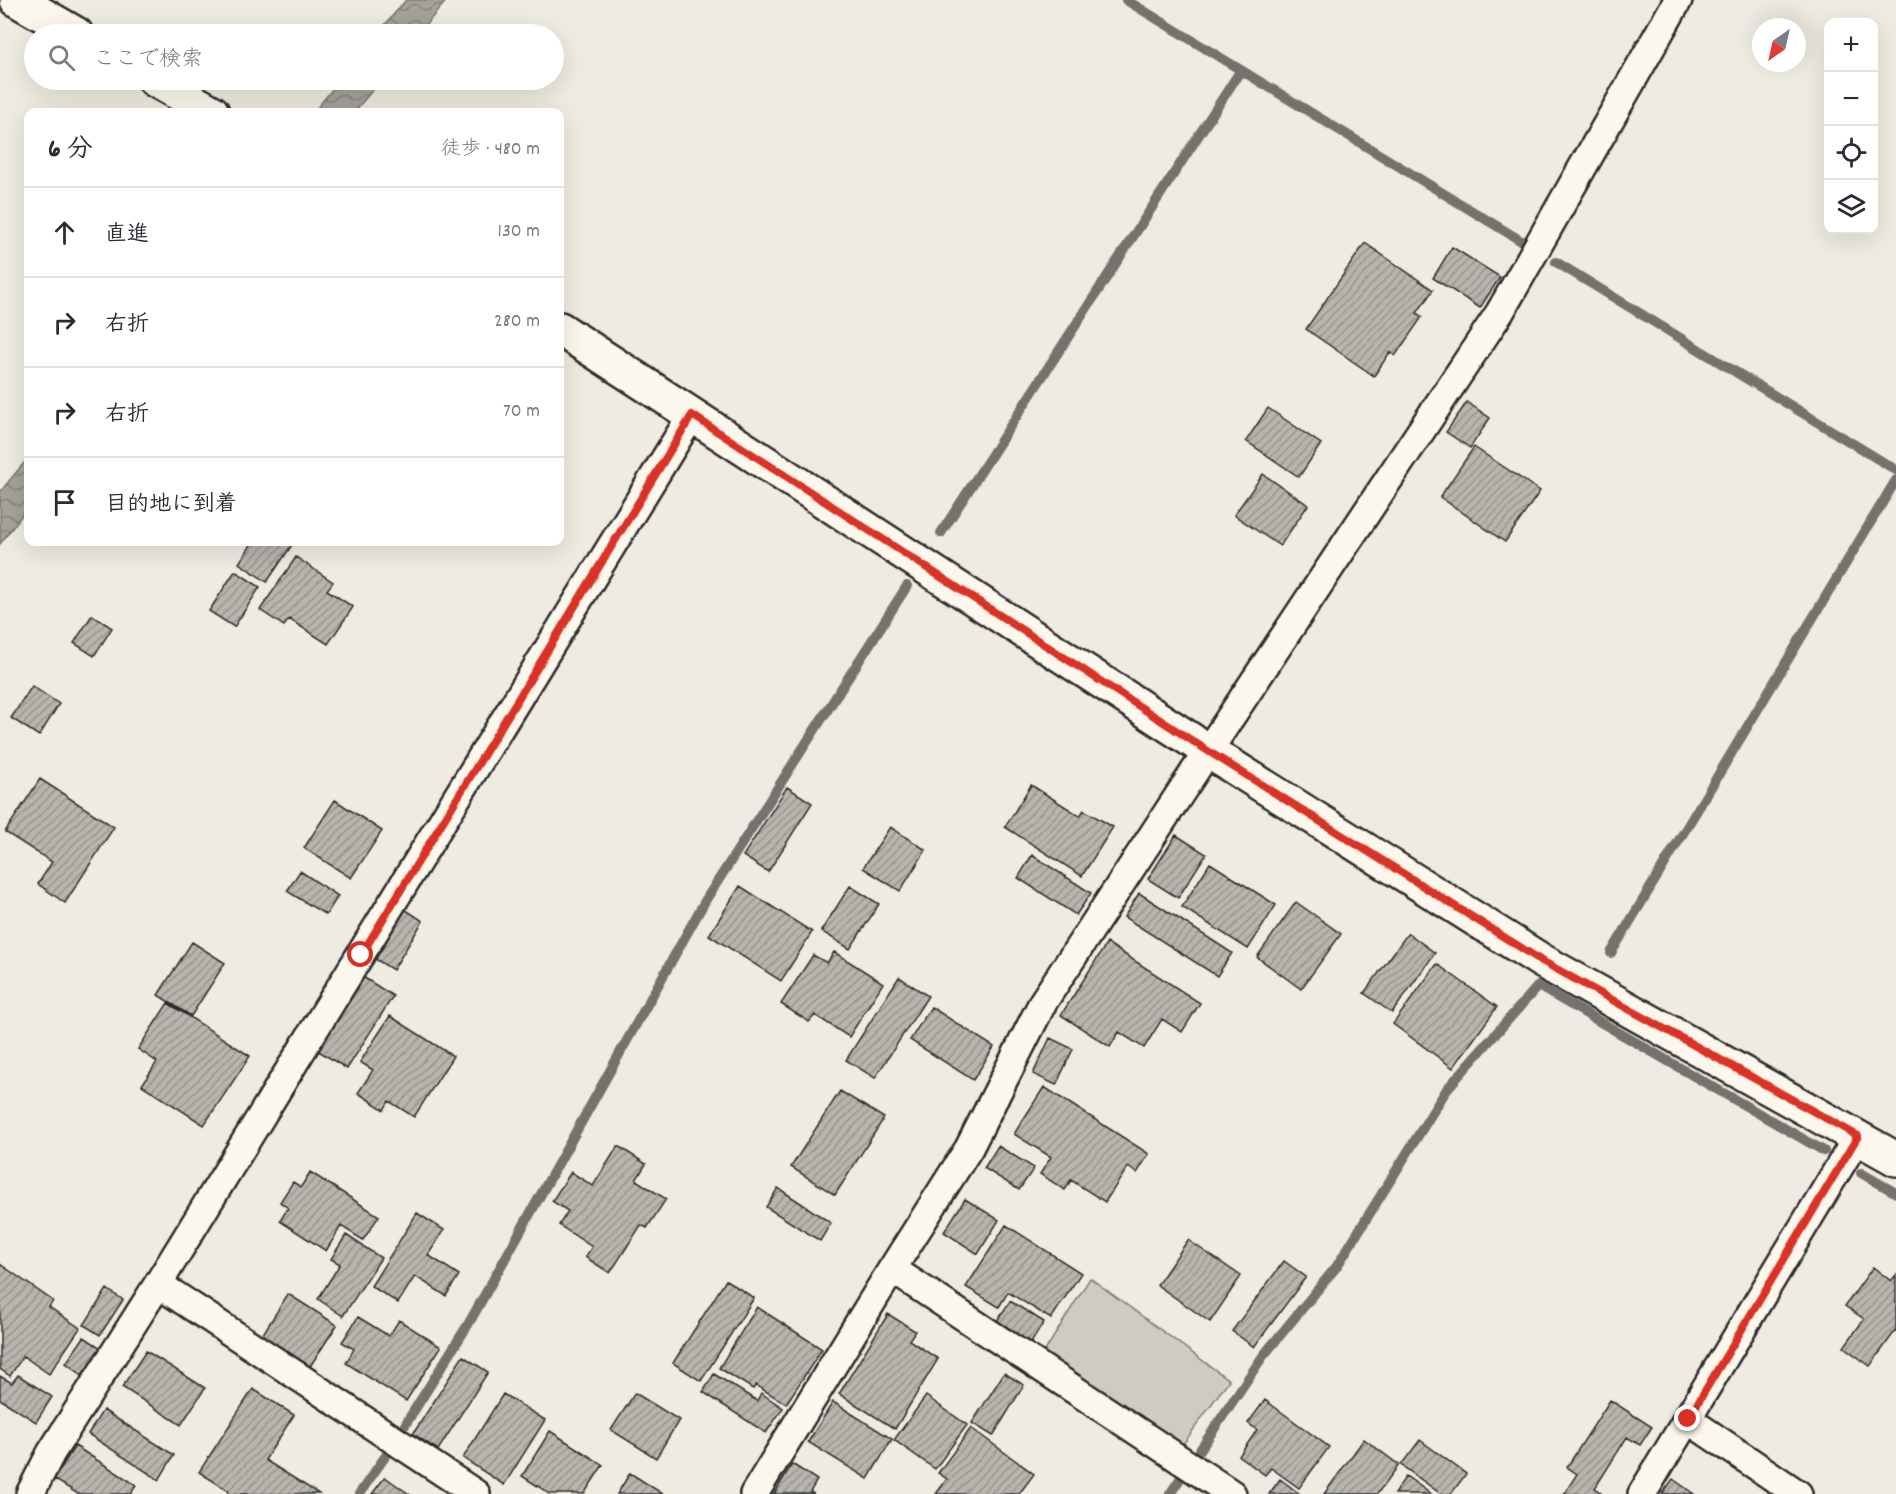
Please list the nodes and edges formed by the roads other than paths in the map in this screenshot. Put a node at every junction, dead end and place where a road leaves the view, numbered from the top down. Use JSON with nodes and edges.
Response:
{"nodes":[{"id":1,"x":16,"y":0,"type":"edge"},
{"id":2,"x":1678,"y":0,"type":"edge"},
{"id":3,"x":58,"y":24,"type":"edge"},
{"id":4,"x":173,"y":90,"type":"edge"},
{"id":5,"x":205,"y":108,"type":"edge"},
{"id":6,"x":564,"y":331,"type":"edge"},
{"id":7,"x":692,"y":415,"type":"junction"},
{"id":8,"x":1208,"y":751,"type":"junction"},
{"id":9,"x":1858,"y":1136,"type":"junction"},
{"id":10,"x":1896,"y":1159,"type":"edge"},
{"id":11,"x":892,"y":1269,"type":"junction"},
{"id":12,"x":158,"y":1284,"type":"junction"},
{"id":13,"x":1688,"y":1419,"type":"junction"},
{"id":14,"x":30,"y":1494,"type":"edge"},
{"id":15,"x":476,"y":1494,"type":"edge"},
{"id":16,"x":754,"y":1494,"type":"edge"},
{"id":17,"x":1232,"y":1494,"type":"edge"},
{"id":18,"x":1642,"y":1494,"type":"edge"},
{"id":19,"x":1798,"y":1494,"type":"edge"}],
"edges":[{"from":1,"to":3,"type":"street"},
{"from":2,"to":8,"type":"street"},
{"from":4,"to":5,"type":"street"},
{"from":6,"to":7,"type":"street"},
{"from":7,"to":8,"type":"street"},
{"from":7,"to":12,"type":"street"},
{"from":8,"to":9,"type":"street"},
{"from":8,"to":11,"type":"street"},
{"from":9,"to":10,"type":"street"},
{"from":9,"to":13,"type":"street"},
{"from":11,"to":16,"type":"street"},
{"from":11,"to":17,"type":"street"},
{"from":12,"to":14,"type":"street"},
{"from":12,"to":15,"type":"street"},
{"from":13,"to":18,"type":"street"},
{"from":13,"to":19,"type":"street"}]}
